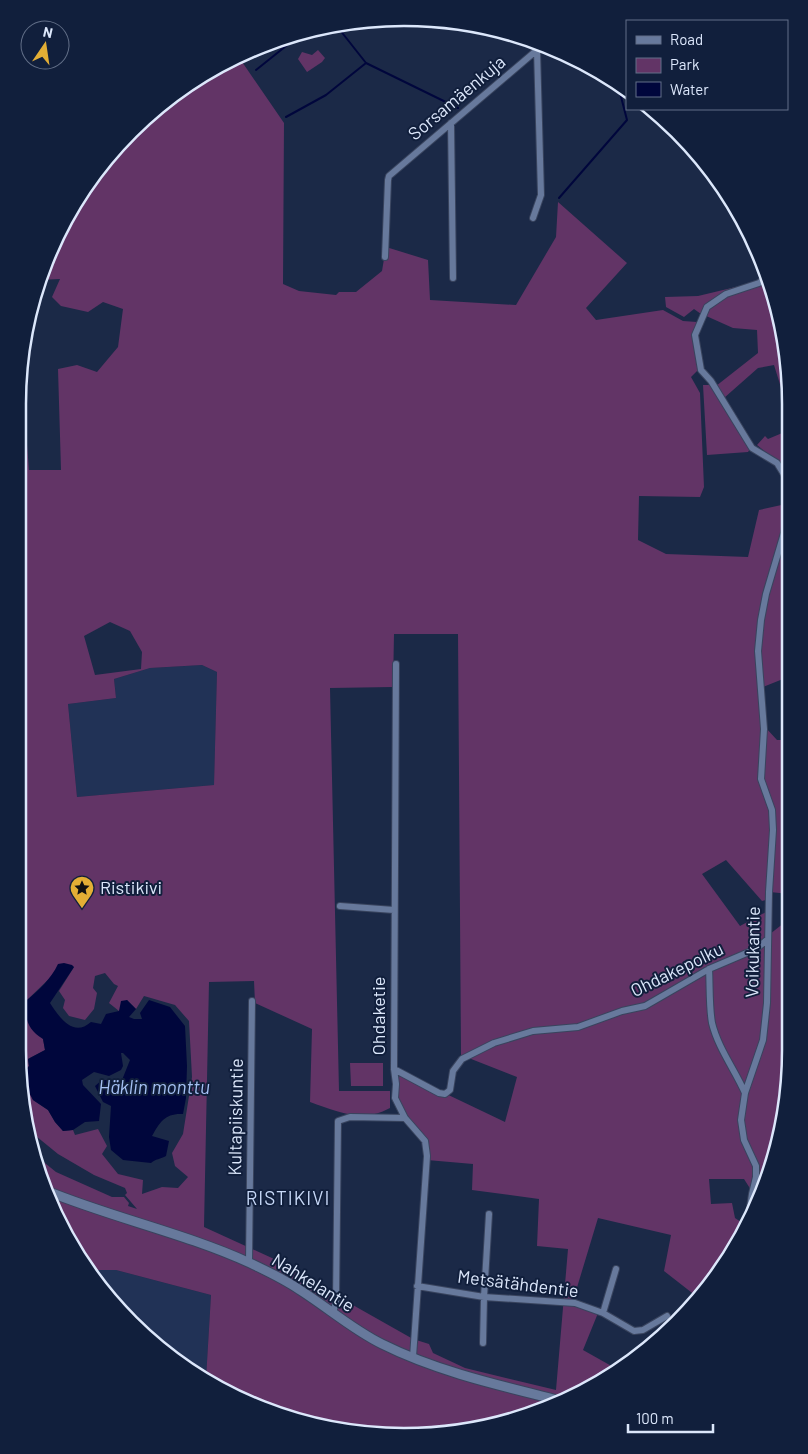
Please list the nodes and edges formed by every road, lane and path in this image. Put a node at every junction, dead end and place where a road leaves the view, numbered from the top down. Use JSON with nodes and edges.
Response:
{"nodes":[{"id":1,"x":537,"y":50,"type":"joint"},
{"id":2,"x":450,"y":123,"type":"junction"},
{"id":3,"x":533,"y":218,"type":"dead end"},
{"id":4,"x":386,"y":257,"type":"dead end"},
{"id":5,"x":453,"y":278,"type":"dead end"},
{"id":6,"x":762,"y":282,"type":"edge"},
{"id":7,"x":782,"y":471,"type":"edge"},
{"id":8,"x":782,"y":540,"type":"edge"},
{"id":9,"x":396,"y":664,"type":"dead end"},
{"id":10,"x":340,"y":906,"type":"dead end"},
{"id":11,"x":394,"y":910,"type":"junction"},
{"id":12,"x":768,"y":939,"type":"junction"},
{"id":13,"x":709,"y":969,"type":"junction"},
{"id":14,"x":252,"y":1002,"type":"dead end"},
{"id":15,"x":394,"y":1069,"type":"junction"},
{"id":16,"x":745,"y":1093,"type":"junction"},
{"id":17,"x":404,"y":1118,"type":"junction"},
{"id":18,"x":54,"y":1193,"type":"edge"},
{"id":19,"x":751,"y":1199,"type":"edge"},
{"id":20,"x":489,"y":1214,"type":"dead end"},
{"id":21,"x":249,"y":1263,"type":"junction"},
{"id":22,"x":616,"y":1269,"type":"dead end"},
{"id":23,"x":417,"y":1286,"type":"junction"},
{"id":24,"x":484,"y":1297,"type":"junction"},
{"id":25,"x":333,"y":1313,"type":"junction"},
{"id":26,"x":603,"y":1313,"type":"junction"},
{"id":27,"x":666,"y":1316,"type":"dead end"},
{"id":28,"x":483,"y":1343,"type":"dead end"},
{"id":29,"x":413,"y":1357,"type":"junction"},
{"id":30,"x":551,"y":1398,"type":"edge"}],
"edges":[{"from":1,"to":2,"type":"street","name":"Sorsamäenkuja"},
{"from":1,"to":3,"type":"street"},
{"from":2,"to":4,"type":"street","name":"Sorsamäenkuja"},
{"from":2,"to":5,"type":"street"},
{"from":6,"to":7,"type":"street"},
{"from":8,"to":12,"type":"street","name":"Voikukantie"},
{"from":9,"to":11,"type":"street","name":"Ohdaketie"},
{"from":10,"to":11,"type":"street"},
{"from":11,"to":15,"type":"street","name":"Ohdaketie"},
{"from":12,"to":13,"type":"street","name":"Ohdakepolku"},
{"from":12,"to":16,"type":"street","name":"Voikukantie"},
{"from":13,"to":15,"type":"street","name":"Ohdakepolku"},
{"from":13,"to":16,"type":"street"},
{"from":14,"to":21,"type":"street","name":"Kultapiiskuntie"},
{"from":15,"to":17,"type":"street","name":"Ohdaketie"},
{"from":16,"to":19,"type":"street","name":"Voikukantie"},
{"from":17,"to":23,"type":"street","name":"Ohdaketie"},
{"from":17,"to":25,"type":"street"},
{"from":18,"to":21,"type":"main road","name":"Nahkelantie"},
{"from":20,"to":24,"type":"street"},
{"from":21,"to":25,"type":"main road","name":"Nahkelantie"},
{"from":22,"to":26,"type":"street"},
{"from":23,"to":24,"type":"street","name":"Metsätähdentie"},
{"from":23,"to":29,"type":"street","name":"Ohdaketie"},
{"from":24,"to":26,"type":"street","name":"Metsätähdentie"},
{"from":24,"to":28,"type":"street"},
{"from":25,"to":29,"type":"main road","name":"Nahkelantie"},
{"from":26,"to":27,"type":"street","name":"Metsätähdentie"},
{"from":29,"to":30,"type":"main road","name":"Nahkelantie"}]}
